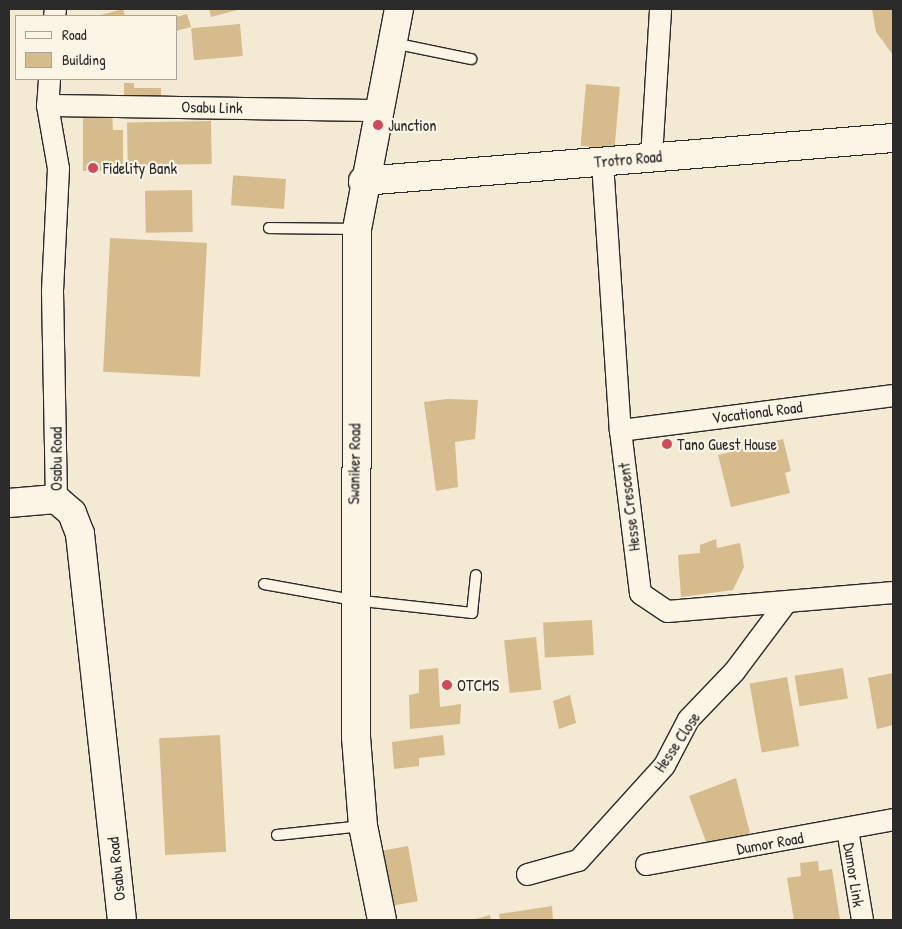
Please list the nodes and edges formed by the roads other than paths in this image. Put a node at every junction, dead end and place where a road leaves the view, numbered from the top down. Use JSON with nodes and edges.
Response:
{"nodes":[{"id":1,"x":399,"y":9,"type":"edge"},
{"id":2,"x":660,"y":9,"type":"edge"},
{"id":3,"x":392,"y":43,"type":"junction"},
{"id":4,"x":471,"y":59,"type":"dead end"},
{"id":5,"x":49,"y":80,"type":"edge"},
{"id":6,"x":47,"y":104,"type":"junction"},
{"id":7,"x":376,"y":110,"type":"junction"},
{"id":8,"x":893,"y":138,"type":"edge"},
{"id":9,"x":650,"y":157,"type":"junction"},
{"id":10,"x":602,"y":162,"type":"junction"},
{"id":11,"x":363,"y":181,"type":"junction"},
{"id":12,"x":269,"y":228,"type":"dead end"},
{"id":13,"x":357,"y":229,"type":"junction"},
{"id":14,"x":893,"y":395,"type":"edge"},
{"id":15,"x":620,"y":430,"type":"junction"},
{"id":16,"x":56,"y":500,"type":"junction"},
{"id":17,"x":9,"y":504,"type":"edge"},
{"id":18,"x":476,"y":575,"type":"dead end"},
{"id":19,"x":264,"y":584,"type":"dead end"},
{"id":20,"x":893,"y":592,"type":"edge"},
{"id":21,"x":353,"y":600,"type":"junction"},
{"id":22,"x":785,"y":603,"type":"junction"},
{"id":23,"x":893,"y":819,"type":"edge"},
{"id":24,"x":362,"y":826,"type":"junction"},
{"id":25,"x":846,"y":830,"type":"junction"},
{"id":26,"x":277,"y":834,"type":"dead end"},
{"id":27,"x":646,"y":864,"type":"dead end"},
{"id":28,"x":528,"y":874,"type":"dead end"},
{"id":29,"x":122,"y":920,"type":"edge"},
{"id":30,"x":382,"y":920,"type":"edge"},
{"id":31,"x":862,"y":920,"type":"edge"}],
"edges":[{"from":1,"to":3,"type":"street","name":"Swaniker Road"},
{"from":2,"to":9,"type":"street"},
{"from":3,"to":4,"type":"lane"},
{"from":3,"to":7,"type":"street","name":"Swaniker Road"},
{"from":5,"to":6,"type":"street","name":"Osabu Road"},
{"from":6,"to":7,"type":"street","name":"Osabu Link"},
{"from":6,"to":16,"type":"street","name":"Osabu Road"},
{"from":7,"to":11,"type":"street","name":"Swaniker Road"},
{"from":8,"to":9,"type":"street","name":"Trotro Road"},
{"from":9,"to":10,"type":"street","name":"Trotro Road"},
{"from":10,"to":11,"type":"street","name":"Trotro Road"},
{"from":10,"to":15,"type":"street","name":"Hesse Crescent"},
{"from":11,"to":13,"type":"street","name":"Swaniker Road"},
{"from":12,"to":13,"type":"lane"},
{"from":13,"to":21,"type":"street","name":"Swaniker Road"},
{"from":14,"to":15,"type":"street","name":"Vocational Road"},
{"from":15,"to":22,"type":"street","name":"Hesse Crescent"},
{"from":16,"to":17,"type":"street"},
{"from":16,"to":29,"type":"street","name":"Osabu Road"},
{"from":18,"to":21,"type":"lane"},
{"from":19,"to":21,"type":"lane"},
{"from":20,"to":22,"type":"street","name":"Hesse Crescent"},
{"from":21,"to":24,"type":"street","name":"Swaniker Road"},
{"from":22,"to":28,"type":"street","name":"Hesse Close"},
{"from":23,"to":25,"type":"street","name":"Dumor Road"},
{"from":24,"to":26,"type":"lane"},
{"from":24,"to":30,"type":"street","name":"Swaniker Road"},
{"from":25,"to":27,"type":"street","name":"Dumor Road"},
{"from":25,"to":31,"type":"street","name":"Dumor Link"}]}
